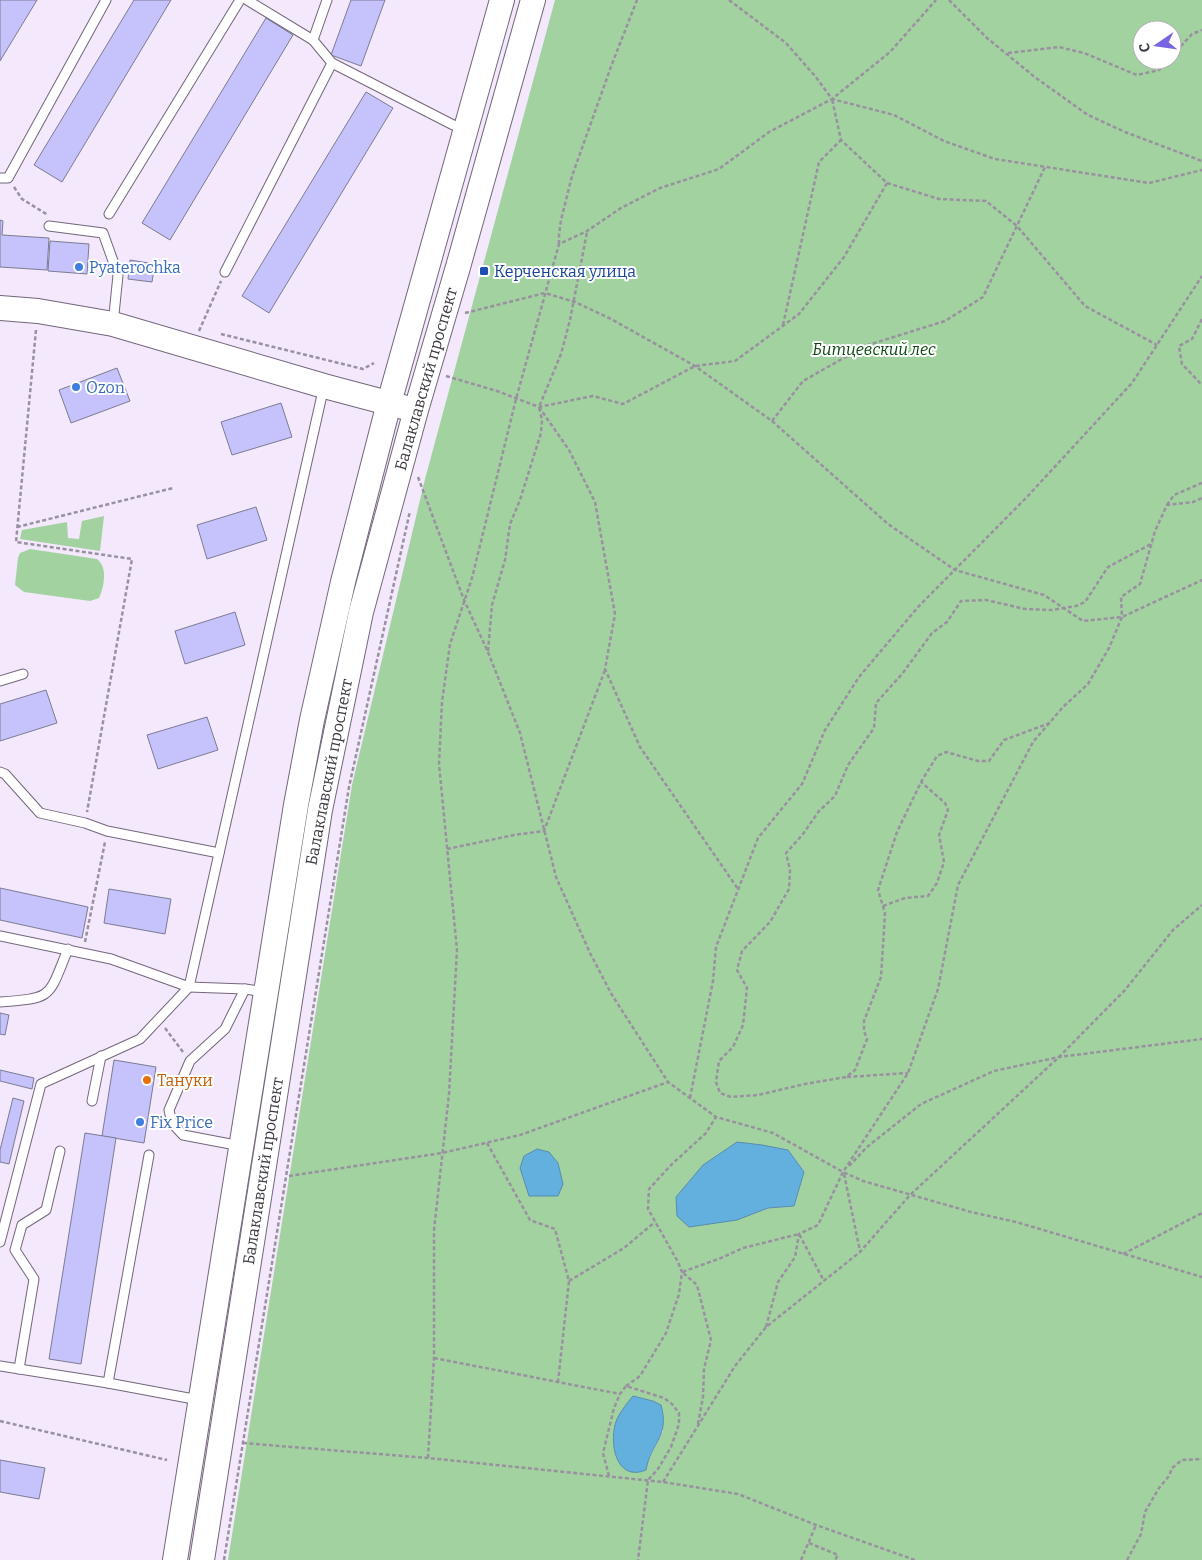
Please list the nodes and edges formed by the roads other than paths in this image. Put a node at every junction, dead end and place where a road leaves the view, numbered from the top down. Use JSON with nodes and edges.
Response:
{"nodes":[{"id":1,"x":106,"y":0,"type":"edge"},
{"id":2,"x":240,"y":0,"type":"edge"},
{"id":3,"x":247,"y":0,"type":"edge"},
{"id":4,"x":327,"y":0,"type":"edge"},
{"id":5,"x":502,"y":0,"type":"edge"},
{"id":6,"x":532,"y":0,"type":"edge"},
{"id":7,"x":312,"y":40,"type":"junction"},
{"id":8,"x":332,"y":63,"type":"junction"},
{"id":9,"x":465,"y":132,"type":"junction"},
{"id":10,"x":4,"y":178,"type":"edge"},
{"id":11,"x":110,"y":214,"type":"dead end"},
{"id":12,"x":50,"y":226,"type":"dead end"},
{"id":13,"x":226,"y":272,"type":"road end"},
{"id":14,"x":0,"y":308,"type":"edge"},
{"id":15,"x":113,"y":324,"type":"junction"},
{"id":16,"x":324,"y":386,"type":"junction"},
{"id":17,"x":389,"y":403,"type":"junction"},
{"id":18,"x":416,"y":410,"type":"junction"},
{"id":19,"x":23,"y":674,"type":"dead end"},
{"id":20,"x":0,"y":681,"type":"edge"},
{"id":21,"x":0,"y":764,"type":"edge"},
{"id":22,"x":2,"y":773,"type":"edge"},
{"id":23,"x":219,"y":853,"type":"junction"},
{"id":24,"x":0,"y":936,"type":"edge"},
{"id":25,"x":68,"y":949,"type":"junction"},
{"id":26,"x":189,"y":987,"type":"junction"},
{"id":27,"x":256,"y":990,"type":"junction"},
{"id":28,"x":0,"y":1002,"type":"edge"},
{"id":29,"x":101,"y":1056,"type":"junction"},
{"id":30,"x":92,"y":1101,"type":"dead end"},
{"id":31,"x":241,"y":1146,"type":"junction"},
{"id":32,"x":60,"y":1150,"type":"dead end"},
{"id":33,"x":149,"y":1155,"type":"dead end"},
{"id":34,"x":0,"y":1242,"type":"edge"},
{"id":35,"x":0,"y":1366,"type":"edge"},
{"id":36,"x":19,"y":1369,"type":"junction"},
{"id":37,"x":108,"y":1383,"type":"junction"},
{"id":38,"x":199,"y":1400,"type":"junction"},
{"id":39,"x":175,"y":1560,"type":"edge"},
{"id":40,"x":202,"y":1560,"type":"edge"}],
"edges":[{"from":1,"to":10,"type":"lane"},
{"from":2,"to":11,"type":"lane"},
{"from":3,"to":7,"type":"lane"},
{"from":4,"to":7,"type":"lane"},
{"from":5,"to":9,"type":"main road","name":"Балаклавский проспект"},
{"from":6,"to":18,"type":"main road","name":"Балаклавский проспект"},
{"from":7,"to":8,"type":"lane"},
{"from":8,"to":9,"type":"lane"},
{"from":8,"to":13,"type":"lane"},
{"from":9,"to":17,"type":"main road","name":"Балаклавский проспект"},
{"from":12,"to":15,"type":"lane"},
{"from":14,"to":15,"type":"main road"},
{"from":15,"to":16,"type":"main road"},
{"from":16,"to":17,"type":"main road"},
{"from":16,"to":23,"type":"lane"},
{"from":17,"to":18,"type":"main road"},
{"from":17,"to":27,"type":"main road","name":"Балаклавский проспект"},
{"from":18,"to":40,"type":"main road","name":"Балаклавский проспект"},
{"from":19,"to":20,"type":"lane"},
{"from":21,"to":22,"type":"lane"},
{"from":22,"to":23,"type":"lane"},
{"from":23,"to":26,"type":"lane"},
{"from":24,"to":25,"type":"lane"},
{"from":25,"to":26,"type":"lane"},
{"from":25,"to":28,"type":"lane"},
{"from":26,"to":27,"type":"lane"},
{"from":26,"to":29,"type":"lane"},
{"from":27,"to":31,"type":"main road","name":"Балаклавский проспект"},
{"from":27,"to":31,"type":"lane"},
{"from":29,"to":30,"type":"lane"},
{"from":29,"to":34,"type":"lane"},
{"from":31,"to":38,"type":"main road","name":"Балаклавский проспект"},
{"from":32,"to":36,"type":"lane"},
{"from":33,"to":37,"type":"lane"},
{"from":35,"to":36,"type":"lane"},
{"from":36,"to":37,"type":"lane"},
{"from":37,"to":38,"type":"lane"},
{"from":38,"to":39,"type":"main road","name":"Балаклавский проспект"}]}
